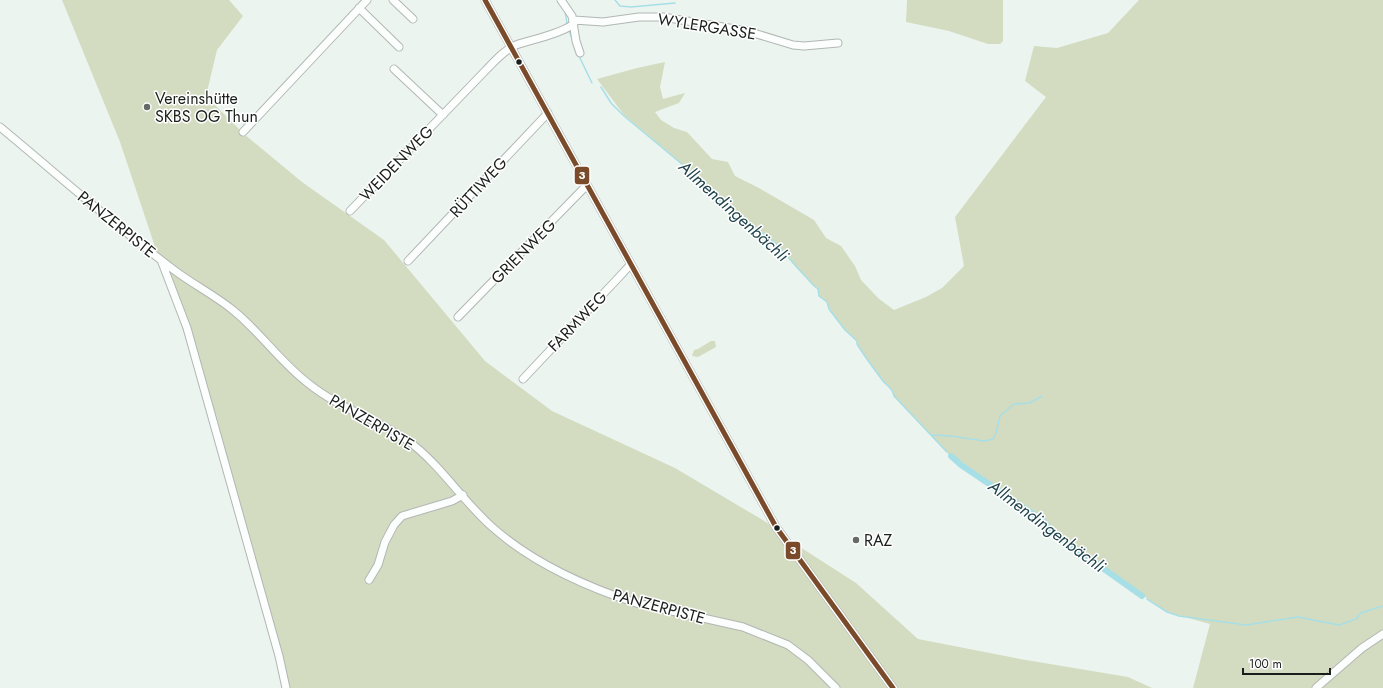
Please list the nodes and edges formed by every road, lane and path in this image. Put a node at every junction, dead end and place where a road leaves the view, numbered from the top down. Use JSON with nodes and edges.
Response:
{"nodes":[{"id":1,"x":393,"y":0,"type":"edge"},
{"id":2,"x":485,"y":0,"type":"edge"},
{"id":3,"x":561,"y":0,"type":"edge"},
{"id":4,"x":361,"y":3,"type":"edge"},
{"id":5,"x":413,"y":19,"type":"dead end"},
{"id":6,"x":574,"y":22,"type":"junction"},
{"id":7,"x":838,"y":43,"type":"dead end"},
{"id":8,"x":399,"y":47,"type":"dead end"},
{"id":9,"x":511,"y":48,"type":"junction"},
{"id":10,"x":580,"y":53,"type":"dead end"},
{"id":11,"x":394,"y":69,"type":"dead end"},
{"id":12,"x":548,"y":113,"type":"junction"},
{"id":13,"x":443,"y":115,"type":"junction"},
{"id":14,"x":0,"y":127,"type":"edge"},
{"id":15,"x":243,"y":132,"type":"dead end"},
{"id":16,"x":587,"y":185,"type":"junction"},
{"id":17,"x":350,"y":211,"type":"dead end"},
{"id":18,"x":161,"y":260,"type":"junction"},
{"id":19,"x":408,"y":261,"type":"dead end"},
{"id":20,"x":631,"y":264,"type":"junction"},
{"id":21,"x":458,"y":317,"type":"dead end"},
{"id":22,"x":523,"y":379,"type":"dead end"},
{"id":23,"x":463,"y":495,"type":"junction"},
{"id":24,"x":370,"y":580,"type":"dead end"},
{"id":25,"x":1383,"y":634,"type":"edge"},
{"id":26,"x":286,"y":688,"type":"edge"},
{"id":27,"x":836,"y":688,"type":"edge"},
{"id":28,"x":893,"y":688,"type":"edge"},
{"id":29,"x":1316,"y":688,"type":"edge"}],
"edges":[{"from":1,"to":5,"type":"street"},
{"from":2,"to":9,"type":"street"},
{"from":3,"to":6,"type":"street"},
{"from":4,"to":8,"type":"street"},
{"from":4,"to":15,"type":"street"},
{"from":6,"to":7,"type":"street","name":"WYLERGASSE"},
{"from":6,"to":9,"type":"street"},
{"from":6,"to":10,"type":"street"},
{"from":9,"to":12,"type":"street"},
{"from":9,"to":13,"type":"street","name":"WEIDENWEG"},
{"from":11,"to":13,"type":"street","name":"WEIDENWEG"},
{"from":12,"to":16,"type":"street"},
{"from":12,"to":19,"type":"street","name":"RÜTTIWEG"},
{"from":13,"to":17,"type":"street","name":"WEIDENWEG"},
{"from":14,"to":18,"type":"street","name":"PANZERPISTE"},
{"from":16,"to":20,"type":"street"},
{"from":16,"to":21,"type":"street","name":"GRIENWEG"},
{"from":18,"to":23,"type":"street","name":"PANZERPISTE"},
{"from":18,"to":26,"type":"street"},
{"from":20,"to":22,"type":"street","name":"FARMWEG"},
{"from":20,"to":28,"type":"street"},
{"from":23,"to":24,"type":"street"},
{"from":23,"to":27,"type":"street","name":"PANZERPISTE"},
{"from":25,"to":29,"type":"street"}]}
